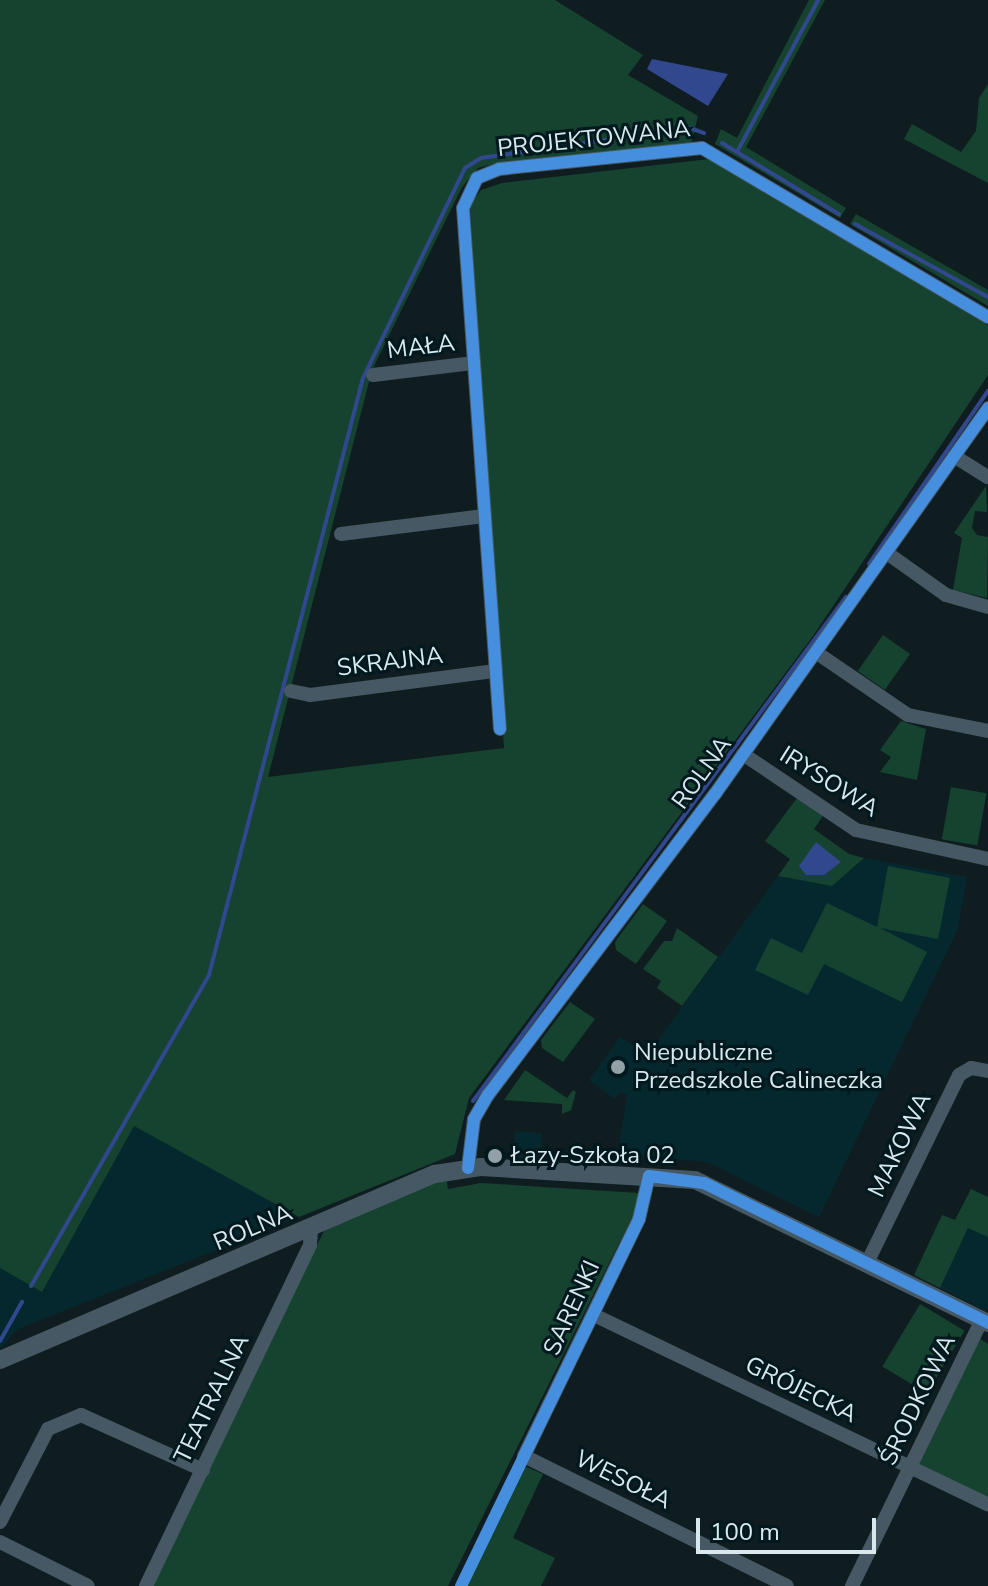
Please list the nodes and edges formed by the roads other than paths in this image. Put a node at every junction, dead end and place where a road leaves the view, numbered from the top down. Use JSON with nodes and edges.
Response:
{"nodes":[{"id":1,"x":988,"y":317,"type":"edge"},
{"id":2,"x":474,"y":363,"type":"junction"},
{"id":3,"x":373,"y":375,"type":"dead end"},
{"id":4,"x":988,"y":408,"type":"edge"},
{"id":5,"x":954,"y":456,"type":"junction"},
{"id":6,"x":988,"y":477,"type":"edge"},
{"id":7,"x":484,"y":516,"type":"junction"},
{"id":8,"x":341,"y":534,"type":"dead end"},
{"id":9,"x":887,"y":553,"type":"junction"},
{"id":10,"x":988,"y":607,"type":"edge"},
{"id":11,"x":817,"y":653,"type":"junction"},
{"id":12,"x":495,"y":671,"type":"junction"},
{"id":13,"x":291,"y":691,"type":"dead end"},
{"id":14,"x":500,"y":729,"type":"dead end"},
{"id":15,"x":988,"y":731,"type":"edge"},
{"id":16,"x":743,"y":754,"type":"junction"},
{"id":17,"x":988,"y":859,"type":"edge"},
{"id":18,"x":988,"y":1071,"type":"edge"},
{"id":19,"x":468,"y":1168,"type":"junction"},
{"id":20,"x":649,"y":1176,"type":"junction"},
{"id":21,"x":311,"y":1229,"type":"junction"},
{"id":22,"x":867,"y":1263,"type":"junction"},
{"id":23,"x":594,"y":1315,"type":"junction"},
{"id":24,"x":985,"y":1321,"type":"edge"},
{"id":25,"x":0,"y":1360,"type":"edge"},
{"id":26,"x":524,"y":1456,"type":"joint"},
{"id":27,"x":910,"y":1466,"type":"junction"},
{"id":28,"x":203,"y":1470,"type":"junction"},
{"id":29,"x":988,"y":1505,"type":"edge"},
{"id":30,"x":0,"y":1522,"type":"edge"},
{"id":31,"x":0,"y":1542,"type":"edge"},
{"id":32,"x":88,"y":1586,"type":"edge"},
{"id":33,"x":146,"y":1586,"type":"edge"},
{"id":34,"x":787,"y":1586,"type":"edge"},
{"id":35,"x":852,"y":1586,"type":"edge"}],
"edges":[{"from":1,"to":2,"type":"street","name":"PROJEKTOWANA"},
{"from":2,"to":3,"type":"street","name":"MAŁA"},
{"from":2,"to":7,"type":"street","name":"PROJEKTOWANA"},
{"from":4,"to":5,"type":"street","name":"ROLNA"},
{"from":5,"to":6,"type":"street"},
{"from":5,"to":9,"type":"street","name":"ROLNA"},
{"from":7,"to":8,"type":"street"},
{"from":7,"to":12,"type":"street","name":"PROJEKTOWANA"},
{"from":9,"to":10,"type":"street"},
{"from":9,"to":11,"type":"street","name":"ROLNA"},
{"from":11,"to":15,"type":"street"},
{"from":11,"to":16,"type":"street","name":"ROLNA"},
{"from":12,"to":13,"type":"street","name":"SKRAJNA"},
{"from":12,"to":14,"type":"street","name":"PROJEKTOWANA"},
{"from":16,"to":17,"type":"street","name":"IRYSOWA"},
{"from":16,"to":19,"type":"street","name":"ROLNA"},
{"from":18,"to":22,"type":"street","name":"MAKOWA"},
{"from":19,"to":20,"type":"street"},
{"from":19,"to":21,"type":"street","name":"ROLNA"},
{"from":20,"to":22,"type":"street"},
{"from":20,"to":23,"type":"street","name":"SARENKI"},
{"from":21,"to":25,"type":"street","name":"ROLNA"},
{"from":21,"to":28,"type":"street","name":"TEATRALNA"},
{"from":22,"to":24,"type":"street"},
{"from":23,"to":26,"type":"street","name":"SARENKI"},
{"from":23,"to":27,"type":"street","name":"GRÓJECKA"},
{"from":24,"to":27,"type":"street","name":"ŚRODKOWA"},
{"from":26,"to":34,"type":"street","name":"WESOŁA"},
{"from":27,"to":29,"type":"street","name":"GRÓJECKA"},
{"from":27,"to":35,"type":"street","name":"ŚRODKOWA"},
{"from":28,"to":30,"type":"street"},
{"from":28,"to":33,"type":"street","name":"TEATRALNA"},
{"from":31,"to":32,"type":"street"}]}
